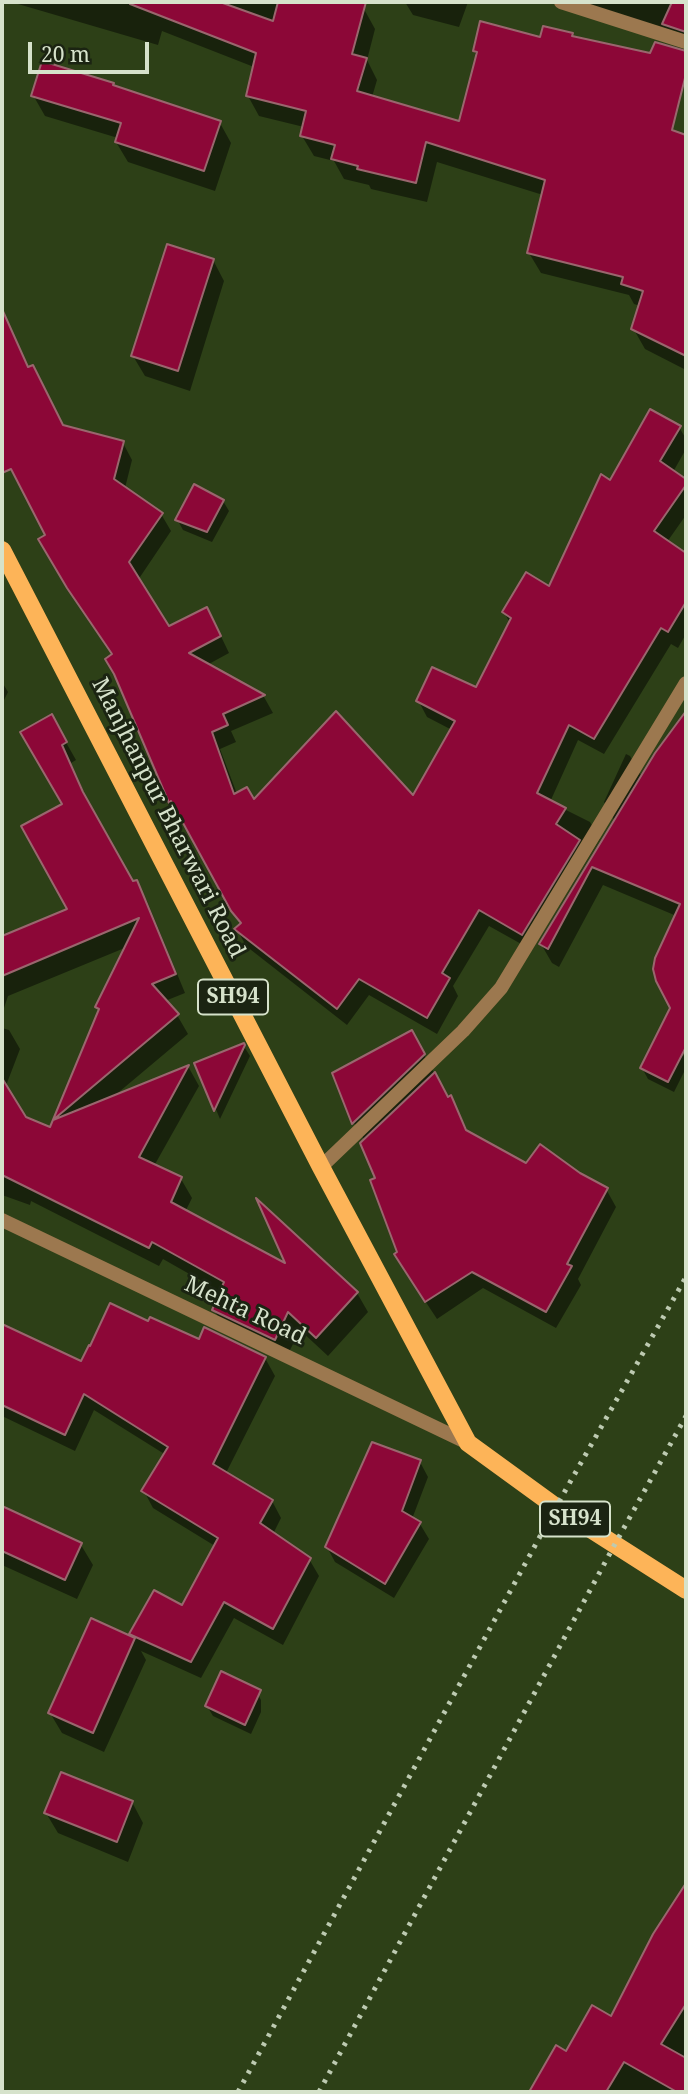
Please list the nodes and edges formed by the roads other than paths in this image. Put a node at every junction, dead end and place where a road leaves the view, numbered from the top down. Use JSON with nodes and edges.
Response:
{"nodes":[{"id":1,"x":561,"y":2,"type":"edge"},
{"id":2,"x":686,"y":41,"type":"edge"},
{"id":3,"x":2,"y":550,"type":"edge"},
{"id":4,"x":686,"y":683,"type":"edge"},
{"id":5,"x":321,"y":1167,"type":"junction"},
{"id":6,"x":2,"y":1220,"type":"edge"},
{"id":7,"x":468,"y":1443,"type":"junction"},
{"id":8,"x":686,"y":1590,"type":"edge"}],
"edges":[{"from":1,"to":2,"type":"street"},
{"from":3,"to":5,"type":"main road","name":"Manjhanpur Bharwari Road","number":"SH94"},
{"from":4,"to":5,"type":"street"},
{"from":5,"to":7,"type":"main road","name":"Manjhanpur Bharwari Road","number":"SH94"},
{"from":6,"to":7,"type":"street","name":"Mehta Road"},
{"from":7,"to":8,"type":"main road","number":"SH94"}]}
